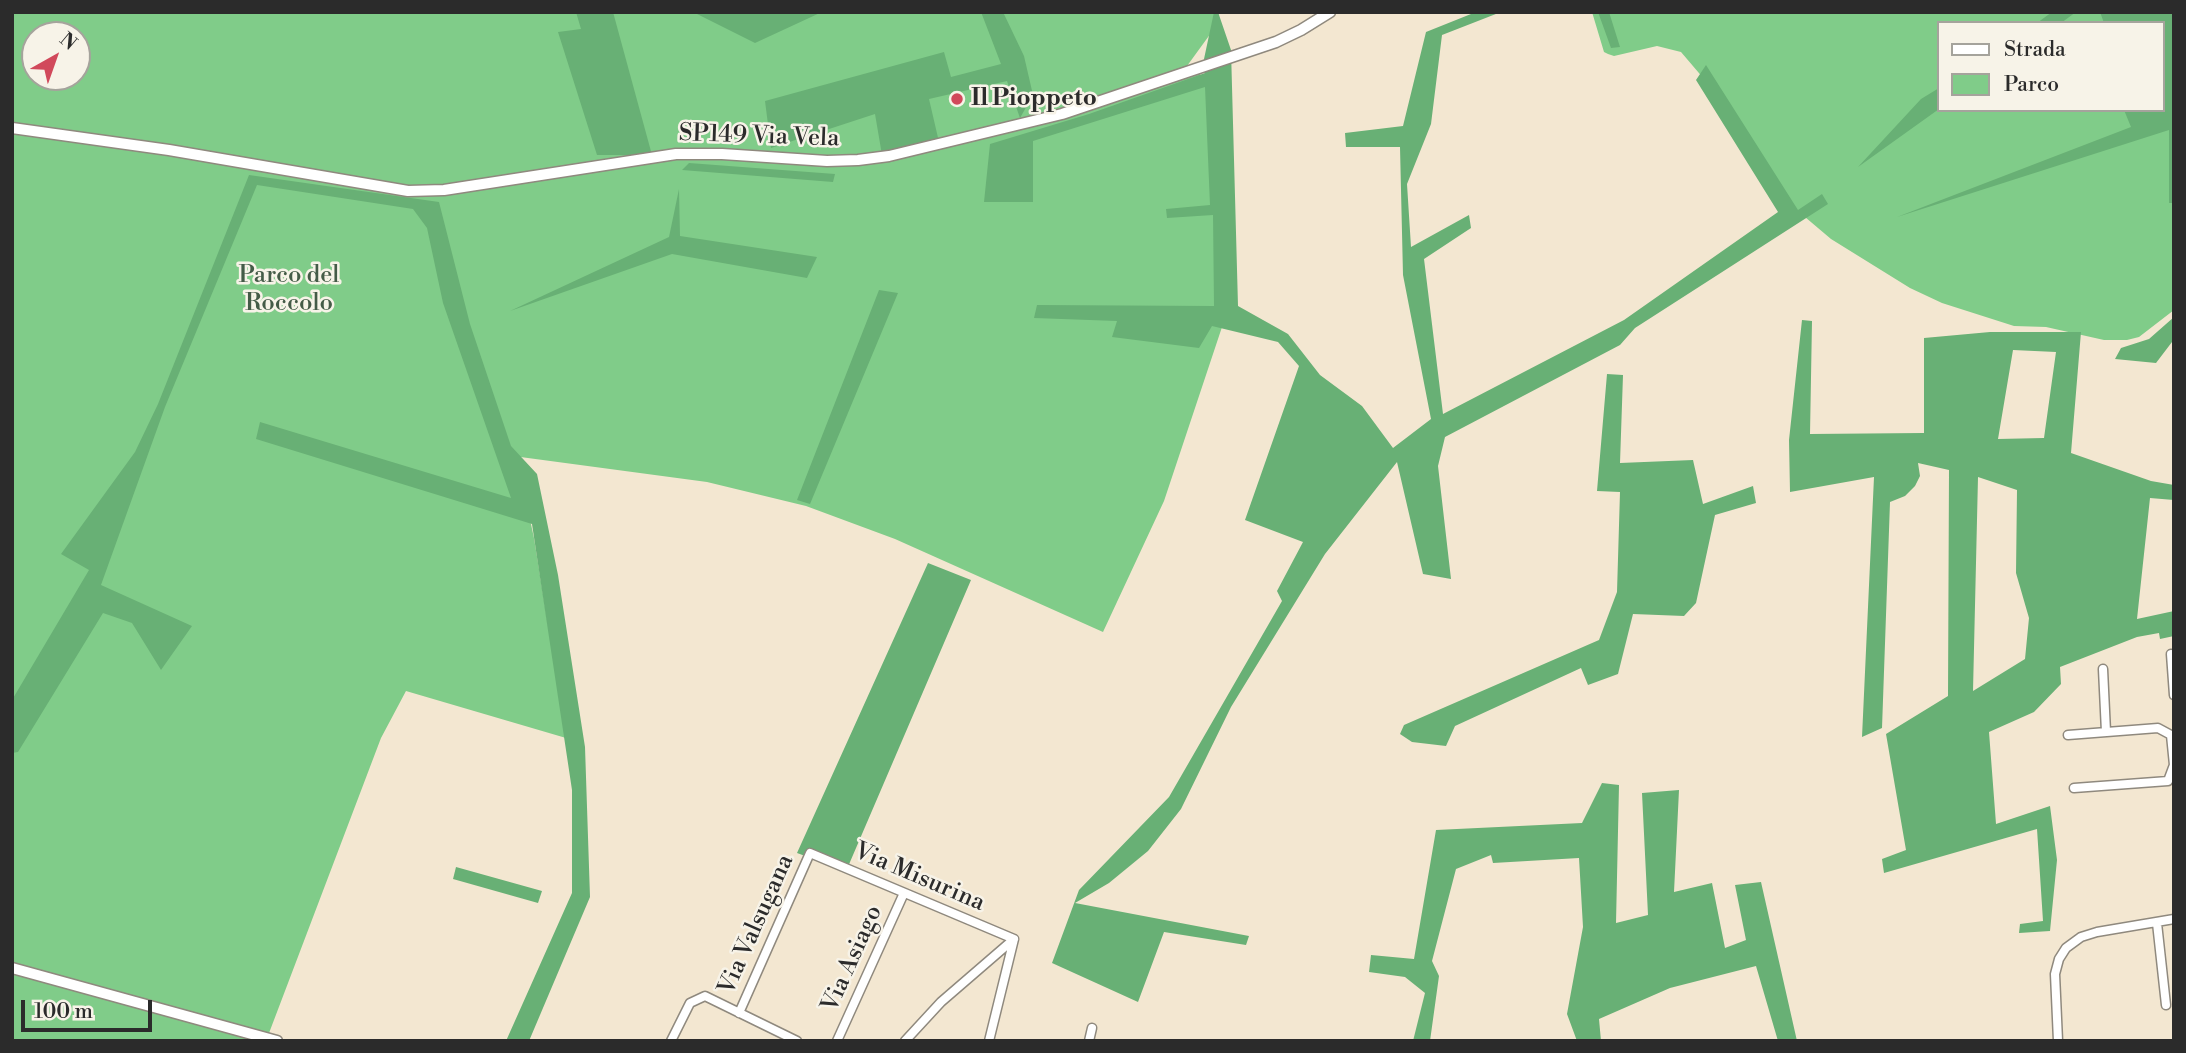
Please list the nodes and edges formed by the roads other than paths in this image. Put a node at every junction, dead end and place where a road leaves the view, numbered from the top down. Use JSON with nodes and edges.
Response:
{"nodes":[{"id":1,"x":1330,"y":12,"type":"edge"},
{"id":2,"x":12,"y":128,"type":"edge"},
{"id":3,"x":2171,"y":654,"type":"dead end"},
{"id":4,"x":2103,"y":669,"type":"dead end"},
{"id":5,"x":2174,"y":695,"type":"edge"},
{"id":6,"x":2174,"y":726,"type":"edge"},
{"id":7,"x":2106,"y":732,"type":"junction"},
{"id":8,"x":2068,"y":735,"type":"dead end"},
{"id":9,"x":2171,"y":735,"type":"junction"},
{"id":10,"x":2173,"y":753,"type":"edge"},
{"id":11,"x":2074,"y":788,"type":"dead end"},
{"id":12,"x":810,"y":853,"type":"joint"},
{"id":13,"x":904,"y":893,"type":"junction"},
{"id":14,"x":2174,"y":919,"type":"edge"},
{"id":15,"x":2157,"y":922,"type":"junction"},
{"id":16,"x":1014,"y":939,"type":"junction"},
{"id":17,"x":12,"y":968,"type":"edge"},
{"id":18,"x":2166,"y":1005,"type":"dead end"},
{"id":19,"x":739,"y":1013,"type":"junction"},
{"id":20,"x":1092,"y":1028,"type":"dead end"},
{"id":21,"x":277,"y":1041,"type":"edge"},
{"id":22,"x":671,"y":1041,"type":"edge"},
{"id":23,"x":797,"y":1041,"type":"edge"},
{"id":24,"x":837,"y":1041,"type":"edge"},
{"id":25,"x":905,"y":1041,"type":"edge"},
{"id":26,"x":989,"y":1041,"type":"edge"},
{"id":27,"x":1088,"y":1041,"type":"edge"},
{"id":28,"x":2059,"y":1041,"type":"edge"}],
"edges":[{"from":1,"to":2,"type":"street","name":"SP149 Via Vela"},
{"from":3,"to":5,"type":"street"},
{"from":4,"to":7,"type":"street"},
{"from":6,"to":9,"type":"street"},
{"from":7,"to":8,"type":"street"},
{"from":7,"to":9,"type":"street"},
{"from":9,"to":10,"type":"street"},
{"from":10,"to":11,"type":"street"},
{"from":12,"to":13,"type":"street","name":"Via Misurina"},
{"from":12,"to":19,"type":"street","name":"Via Valsugana"},
{"from":13,"to":16,"type":"street","name":"Via Misurina"},
{"from":13,"to":24,"type":"street","name":"Via Asiago"},
{"from":14,"to":15,"type":"street"},
{"from":15,"to":18,"type":"street"},
{"from":15,"to":28,"type":"street"},
{"from":16,"to":25,"type":"street"},
{"from":16,"to":26,"type":"street"},
{"from":17,"to":21,"type":"street"},
{"from":19,"to":22,"type":"street"},
{"from":19,"to":23,"type":"street"},
{"from":20,"to":27,"type":"street"}]}
